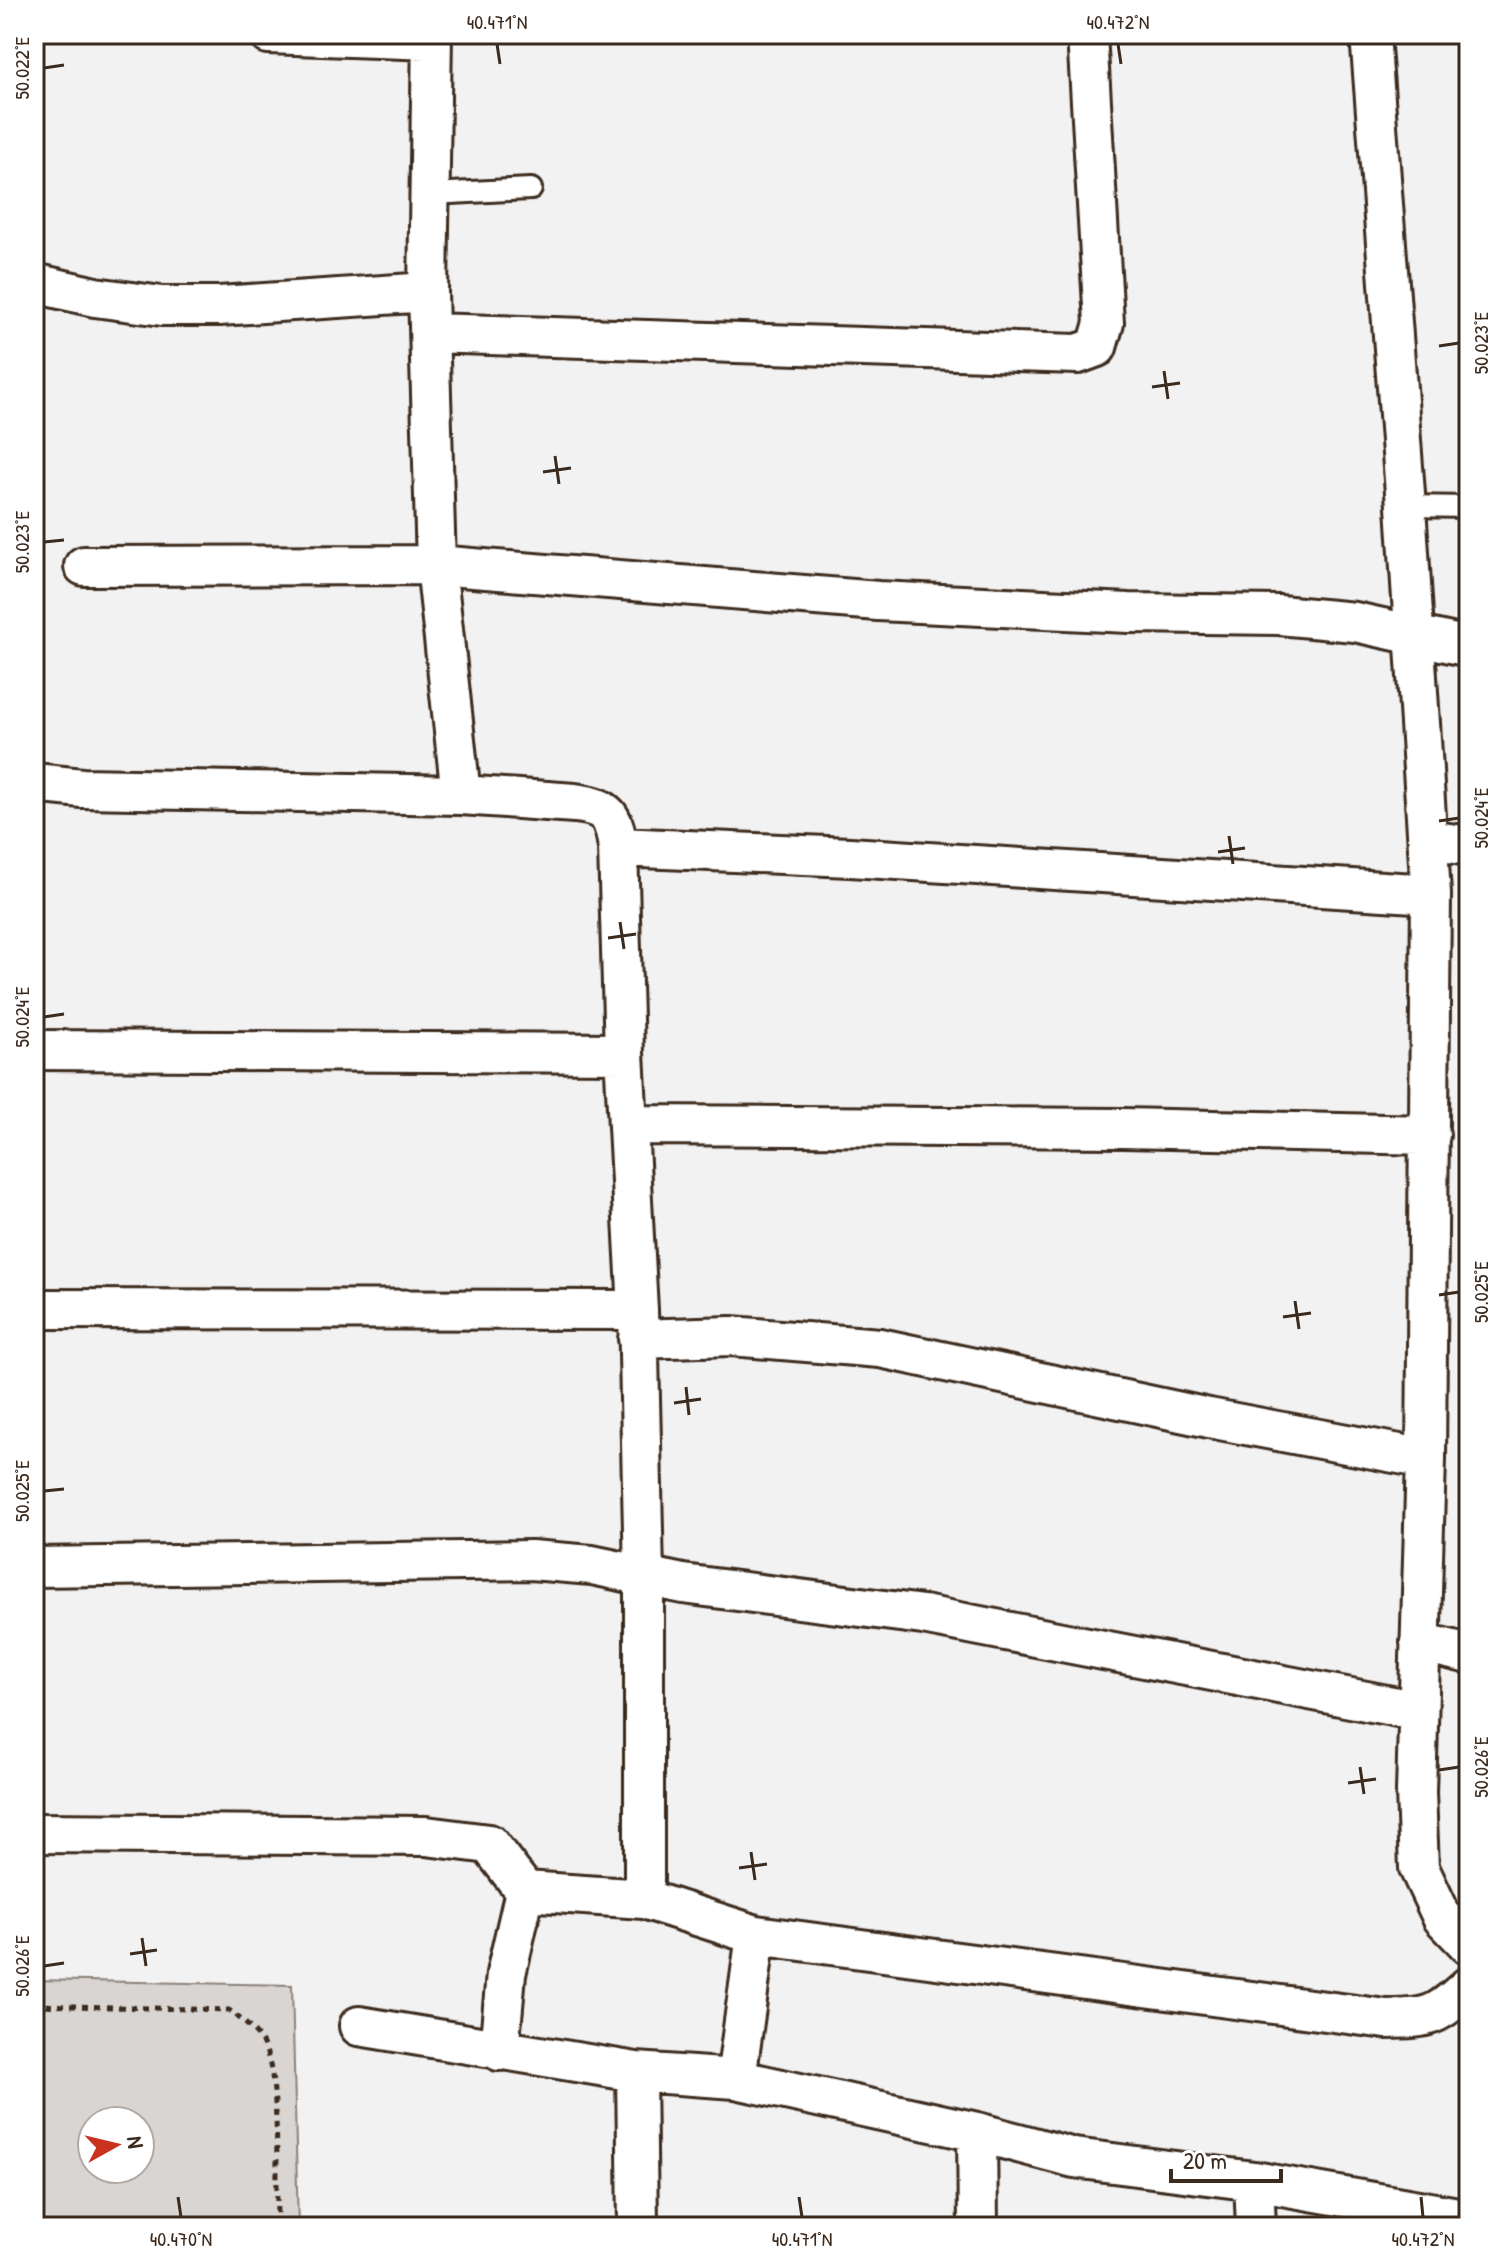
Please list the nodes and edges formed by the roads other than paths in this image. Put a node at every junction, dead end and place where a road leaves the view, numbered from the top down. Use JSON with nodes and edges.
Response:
{"nodes":[{"id":1,"x":268,"y":34,"type":"edge"},
{"id":2,"x":1087,"y":34,"type":"edge"},
{"id":3,"x":1370,"y":34,"type":"edge"},
{"id":4,"x":432,"y":37,"type":"edge"},
{"id":5,"x":531,"y":189,"type":"dead end"},
{"id":6,"x":431,"y":194,"type":"junction"},
{"id":7,"x":34,"y":283,"type":"edge"},
{"id":8,"x":428,"y":292,"type":"junction"},
{"id":9,"x":430,"y":333,"type":"junction"},
{"id":10,"x":1406,"y":506,"type":"junction"},
{"id":11,"x":1469,"y":507,"type":"edge"},
{"id":12,"x":436,"y":565,"type":"junction"},
{"id":13,"x":84,"y":566,"type":"dead end"},
{"id":14,"x":1413,"y":633,"type":"junction"},
{"id":15,"x":1469,"y":647,"type":"edge"},
{"id":16,"x":34,"y":783,"type":"edge"},
{"id":17,"x":461,"y":795,"type":"junction"},
{"id":18,"x":1429,"y":840,"type":"junction"},
{"id":19,"x":1469,"y":846,"type":"edge"},
{"id":20,"x":618,"y":847,"type":"junction"},
{"id":21,"x":1431,"y":894,"type":"junction"},
{"id":22,"x":34,"y":1050,"type":"edge"},
{"id":23,"x":624,"y":1053,"type":"junction"},
{"id":24,"x":629,"y":1125,"type":"junction"},
{"id":25,"x":1430,"y":1135,"type":"junction"},
{"id":26,"x":34,"y":1309,"type":"edge"},
{"id":27,"x":638,"y":1324,"type":"junction"},
{"id":28,"x":1426,"y":1459,"type":"junction"},
{"id":29,"x":34,"y":1567,"type":"edge"},
{"id":30,"x":644,"y":1575,"type":"junction"},
{"id":31,"x":1420,"y":1642,"type":"junction"},
{"id":32,"x":1469,"y":1654,"type":"edge"},
{"id":33,"x":1418,"y":1711,"type":"junction"},
{"id":34,"x":34,"y":1833,"type":"edge"},
{"id":35,"x":525,"y":1891,"type":"junction"},
{"id":36,"x":644,"y":1899,"type":"junction"},
{"id":37,"x":756,"y":1935,"type":"junction"},
{"id":38,"x":1469,"y":1945,"type":"edge"},
{"id":39,"x":1469,"y":1986,"type":"edge"},
{"id":40,"x":359,"y":2026,"type":"dead end"},
{"id":41,"x":499,"y":2051,"type":"junction"},
{"id":42,"x":636,"y":2072,"type":"junction"},
{"id":43,"x":736,"y":2079,"type":"junction"},
{"id":44,"x":977,"y":2132,"type":"junction"},
{"id":45,"x":1254,"y":2181,"type":"junction"},
{"id":46,"x":1469,"y":2219,"type":"edge"},
{"id":47,"x":638,"y":2227,"type":"edge"},
{"id":48,"x":978,"y":2227,"type":"edge"},
{"id":49,"x":1256,"y":2227,"type":"edge"}],
"edges":[{"from":1,"to":4,"type":"street"},
{"from":2,"to":9,"type":"street"},
{"from":3,"to":10,"type":"street"},
{"from":4,"to":6,"type":"street"},
{"from":5,"to":6,"type":"lane"},
{"from":6,"to":8,"type":"street"},
{"from":7,"to":8,"type":"street"},
{"from":8,"to":9,"type":"street"},
{"from":9,"to":12,"type":"street"},
{"from":10,"to":11,"type":"lane"},
{"from":10,"to":14,"type":"street"},
{"from":12,"to":13,"type":"street"},
{"from":12,"to":14,"type":"street"},
{"from":12,"to":17,"type":"street"},
{"from":14,"to":15,"type":"street"},
{"from":14,"to":18,"type":"street"},
{"from":16,"to":17,"type":"street"},
{"from":17,"to":20,"type":"street"},
{"from":18,"to":19,"type":"street"},
{"from":18,"to":21,"type":"street"},
{"from":20,"to":21,"type":"street"},
{"from":20,"to":23,"type":"street"},
{"from":21,"to":25,"type":"street"},
{"from":22,"to":23,"type":"street"},
{"from":23,"to":24,"type":"street"},
{"from":24,"to":25,"type":"street"},
{"from":24,"to":27,"type":"street"},
{"from":25,"to":28,"type":"street"},
{"from":26,"to":27,"type":"street"},
{"from":27,"to":28,"type":"street"},
{"from":27,"to":30,"type":"street"},
{"from":28,"to":31,"type":"street"},
{"from":29,"to":30,"type":"street"},
{"from":30,"to":33,"type":"street"},
{"from":30,"to":36,"type":"street"},
{"from":31,"to":32,"type":"street"},
{"from":31,"to":33,"type":"street"},
{"from":33,"to":38,"type":"street"},
{"from":34,"to":35,"type":"street"},
{"from":35,"to":36,"type":"street"},
{"from":35,"to":41,"type":"street"},
{"from":36,"to":37,"type":"street"},
{"from":37,"to":39,"type":"street"},
{"from":37,"to":43,"type":"street"},
{"from":40,"to":41,"type":"street"},
{"from":41,"to":42,"type":"street"},
{"from":42,"to":43,"type":"street"},
{"from":42,"to":47,"type":"street"},
{"from":43,"to":44,"type":"street"},
{"from":44,"to":45,"type":"street"},
{"from":44,"to":48,"type":"street"},
{"from":45,"to":46,"type":"street"},
{"from":45,"to":49,"type":"street"}]}
